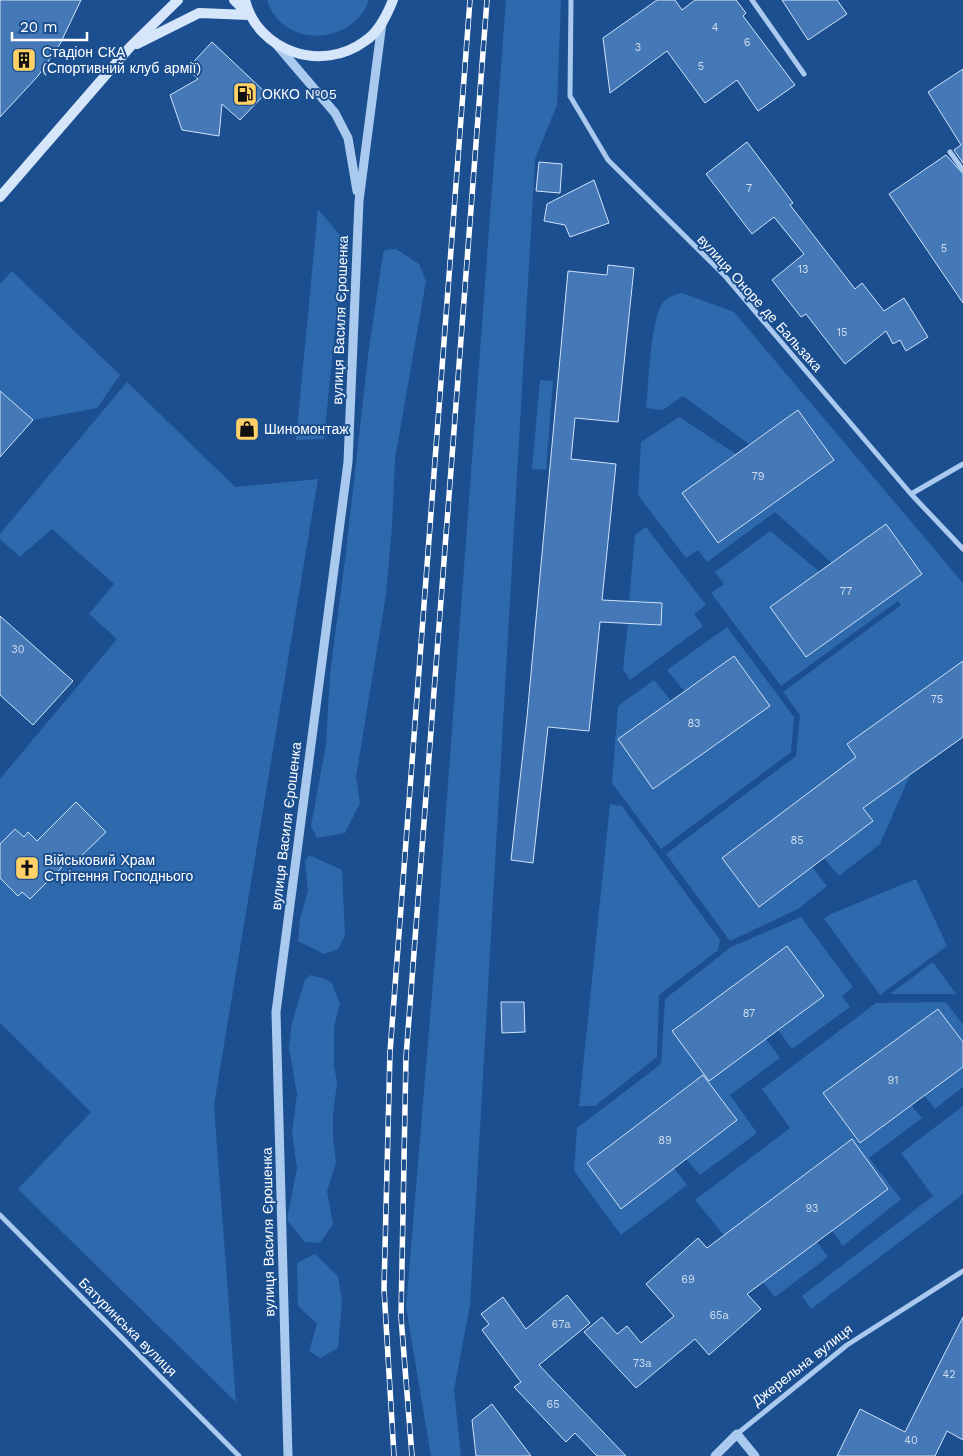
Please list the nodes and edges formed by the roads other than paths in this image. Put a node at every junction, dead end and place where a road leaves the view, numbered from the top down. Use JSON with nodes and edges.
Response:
{"nodes":[{"id":1,"x":178,"y":0,"type":"edge"},
{"id":2,"x":234,"y":0,"type":"edge"},
{"id":3,"x":244,"y":0,"type":"edge"},
{"id":4,"x":392,"y":0,"type":"edge"},
{"id":5,"x":572,"y":0,"type":"edge"},
{"id":6,"x":752,"y":0,"type":"edge"},
{"id":7,"x":249,"y":15,"type":"junction"},
{"id":8,"x":382,"y":23,"type":"junction"},
{"id":9,"x":276,"y":44,"type":"junction"},
{"id":10,"x":130,"y":47,"type":"junction"},
{"id":11,"x":804,"y":74,"type":"dead end"},
{"id":12,"x":950,"y":152,"type":"dead end"},
{"id":13,"x":963,"y":170,"type":"edge"},
{"id":14,"x":0,"y":198,"type":"edge"},
{"id":15,"x":359,"y":201,"type":"junction"},
{"id":16,"x":963,"y":464,"type":"edge"},
{"id":17,"x":911,"y":494,"type":"junction"},
{"id":18,"x":963,"y":549,"type":"edge"},
{"id":19,"x":0,"y":1215,"type":"edge"},
{"id":20,"x":963,"y":1271,"type":"edge"},
{"id":21,"x":738,"y":1434,"type":"junction"},
{"id":22,"x":238,"y":1456,"type":"edge"},
{"id":23,"x":288,"y":1456,"type":"edge"},
{"id":24,"x":715,"y":1456,"type":"edge"},
{"id":25,"x":755,"y":1456,"type":"edge"}],
"edges":[{"from":1,"to":10,"type":"main road"},
{"from":2,"to":7,"type":"main road"},
{"from":3,"to":7,"type":"main road","name":"вулиця Василя Єрошенка"},
{"from":4,"to":8,"type":"main road","name":"вулиця Василя Єрошенка"},
{"from":5,"to":17,"type":"street","name":"вулиця Оноре де Бальзака"},
{"from":6,"to":11,"type":"street"},
{"from":7,"to":9,"type":"main road","name":"вулиця Василя Єрошенка"},
{"from":7,"to":10,"type":"main road"},
{"from":8,"to":9,"type":"main road","name":"вулиця Василя Єрошенка"},
{"from":8,"to":15,"type":"street","name":"вулиця Василя Єрошенка"},
{"from":9,"to":15,"type":"street","name":"вулиця Василя Єрошенка"},
{"from":10,"to":14,"type":"main road"},
{"from":12,"to":13,"type":"street"},
{"from":15,"to":23,"type":"street","name":"вулиця Василя Єрошенка"},
{"from":16,"to":17,"type":"street"},
{"from":17,"to":18,"type":"street","name":"вулиця Оноре де Бальзака"},
{"from":19,"to":22,"type":"street","name":"Батуринська вулиця"},
{"from":20,"to":21,"type":"street","name":"Джерельна вулиця"},
{"from":21,"to":24,"type":"street","name":"Джерельна вулиця"},
{"from":21,"to":25,"type":"street"}]}
